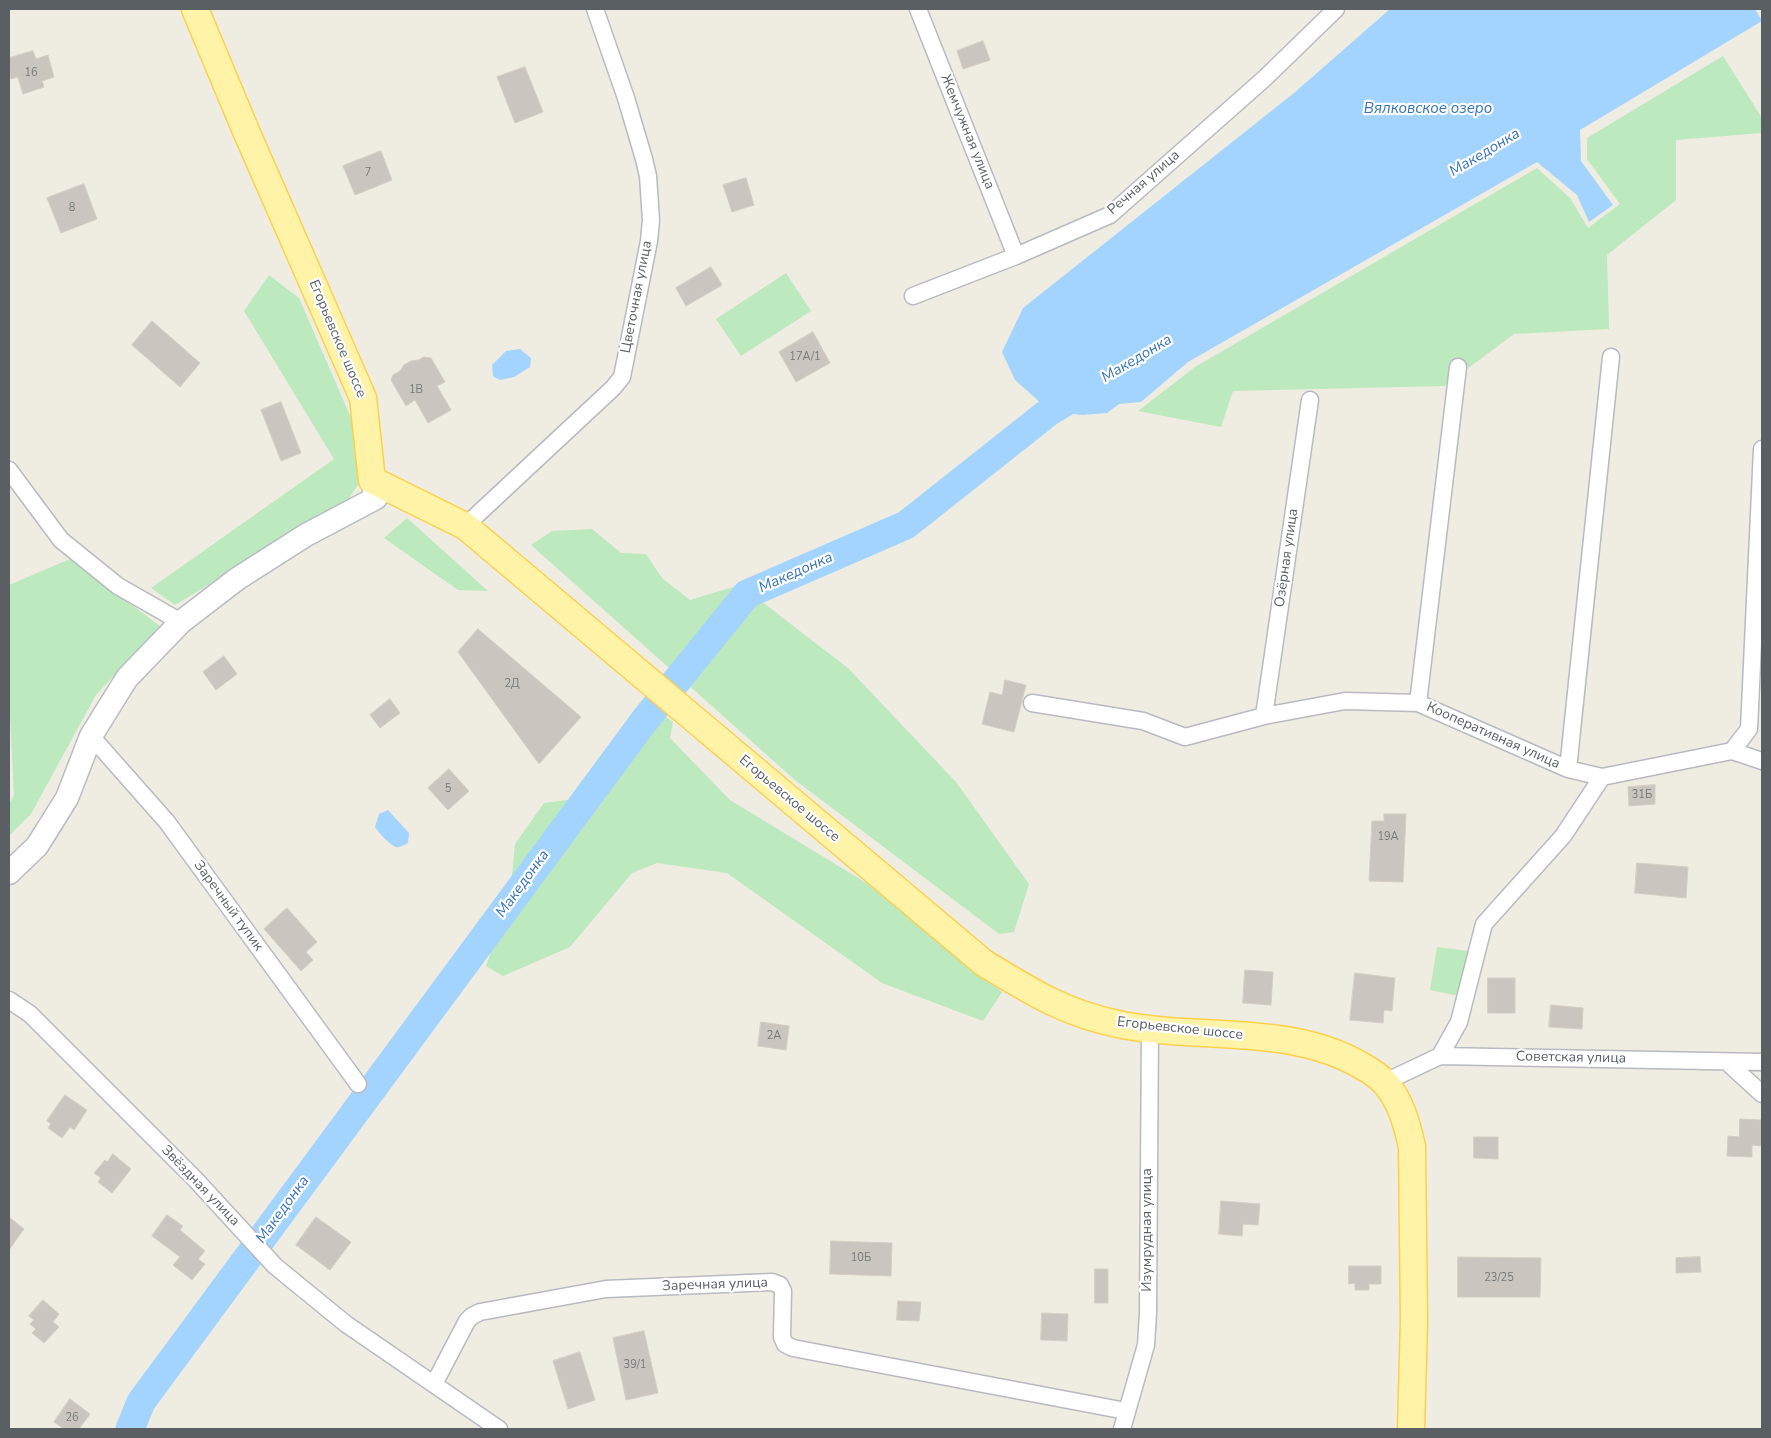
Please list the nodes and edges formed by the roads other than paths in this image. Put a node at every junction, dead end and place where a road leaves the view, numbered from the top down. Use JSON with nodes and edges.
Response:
{"nodes":[{"id":1,"x":196,"y":9,"type":"edge"},
{"id":2,"x":595,"y":9,"type":"edge"},
{"id":3,"x":918,"y":9,"type":"edge"},
{"id":4,"x":1336,"y":9,"type":"edge"},
{"id":5,"x":1016,"y":256,"type":"junction"},
{"id":6,"x":913,"y":296,"type":"dead end"},
{"id":7,"x":1611,"y":357,"type":"dead end"},
{"id":8,"x":1458,"y":368,"type":"dead end"},
{"id":9,"x":1310,"y":400,"type":"dead end"},
{"id":10,"x":1762,"y":449,"type":"edge"},
{"id":11,"x":9,"y":470,"type":"edge"},
{"id":12,"x":372,"y":480,"type":"junction"},
{"id":13,"x":465,"y":526,"type":"junction"},
{"id":14,"x":182,"y":622,"type":"junction"},
{"id":15,"x":1032,"y":703,"type":"dead end"},
{"id":16,"x":1418,"y":703,"type":"junction"},
{"id":17,"x":1264,"y":716,"type":"junction"},
{"id":18,"x":91,"y":736,"type":"junction"},
{"id":19,"x":1732,"y":751,"type":"junction"},
{"id":20,"x":1762,"y":761,"type":"edge"},
{"id":21,"x":1568,"y":769,"type":"junction"},
{"id":22,"x":1602,"y":776,"type":"junction"},
{"id":23,"x":9,"y":873,"type":"edge"},
{"id":24,"x":9,"y":1000,"type":"edge"},
{"id":25,"x":1150,"y":1028,"type":"junction"},
{"id":26,"x":1440,"y":1056,"type":"junction"},
{"id":27,"x":1727,"y":1062,"type":"junction"},
{"id":28,"x":1762,"y":1062,"type":"edge"},
{"id":29,"x":1385,"y":1082,"type":"junction"},
{"id":30,"x":358,"y":1084,"type":"dead end"},
{"id":31,"x":1762,"y":1094,"type":"edge"},
{"id":32,"x":434,"y":1384,"type":"junction"},
{"id":33,"x":1126,"y":1411,"type":"junction"},
{"id":34,"x":496,"y":1428,"type":"edge"},
{"id":35,"x":1122,"y":1429,"type":"edge"},
{"id":36,"x":1411,"y":1429,"type":"edge"}],
"edges":[{"from":1,"to":12,"type":"main road","name":"Егорьевское шоссе"},
{"from":2,"to":13,"type":"street","name":"Цветочная улица"},
{"from":3,"to":5,"type":"street","name":"Жемчужная улица"},
{"from":4,"to":5,"type":"street","name":"Речная улица"},
{"from":5,"to":6,"type":"street","name":"Речная улица"},
{"from":7,"to":21,"type":"street"},
{"from":8,"to":16,"type":"street"},
{"from":9,"to":17,"type":"street","name":"Озёрная улица"},
{"from":10,"to":19,"type":"street"},
{"from":11,"to":14,"type":"street"},
{"from":12,"to":13,"type":"main road","name":"Егорьевское шоссе"},
{"from":12,"to":14,"type":"main road"},
{"from":13,"to":25,"type":"main road","name":"Егорьевское шоссе"},
{"from":14,"to":18,"type":"main road"},
{"from":15,"to":17,"type":"street","name":"Кооперативная улица"},
{"from":16,"to":17,"type":"street","name":"Кооперативная улица"},
{"from":16,"to":21,"type":"street","name":"Кооперативная улица"},
{"from":18,"to":23,"type":"main road"},
{"from":18,"to":30,"type":"street","name":"Заречный тупик"},
{"from":19,"to":20,"type":"street"},
{"from":19,"to":22,"type":"street","name":"Кооперативная улица"},
{"from":21,"to":22,"type":"street","name":"Кооперативная улица"},
{"from":22,"to":26,"type":"street"},
{"from":24,"to":32,"type":"street","name":"Звёздная улица"},
{"from":25,"to":29,"type":"main road","name":"Егорьевское шоссе"},
{"from":25,"to":33,"type":"street","name":"Изумрудная улица"},
{"from":26,"to":27,"type":"street","name":"Советская улица"},
{"from":26,"to":29,"type":"street","name":"Советская улица"},
{"from":27,"to":28,"type":"street","name":"Советская улица"},
{"from":27,"to":31,"type":"street"},
{"from":29,"to":36,"type":"main road","name":"Егорьевское шоссе"},
{"from":32,"to":33,"type":"street","name":"Заречная улица"},
{"from":32,"to":34,"type":"street","name":"Звёздная улица"},
{"from":33,"to":35,"type":"street","name":"Изумрудная улица"}]}
